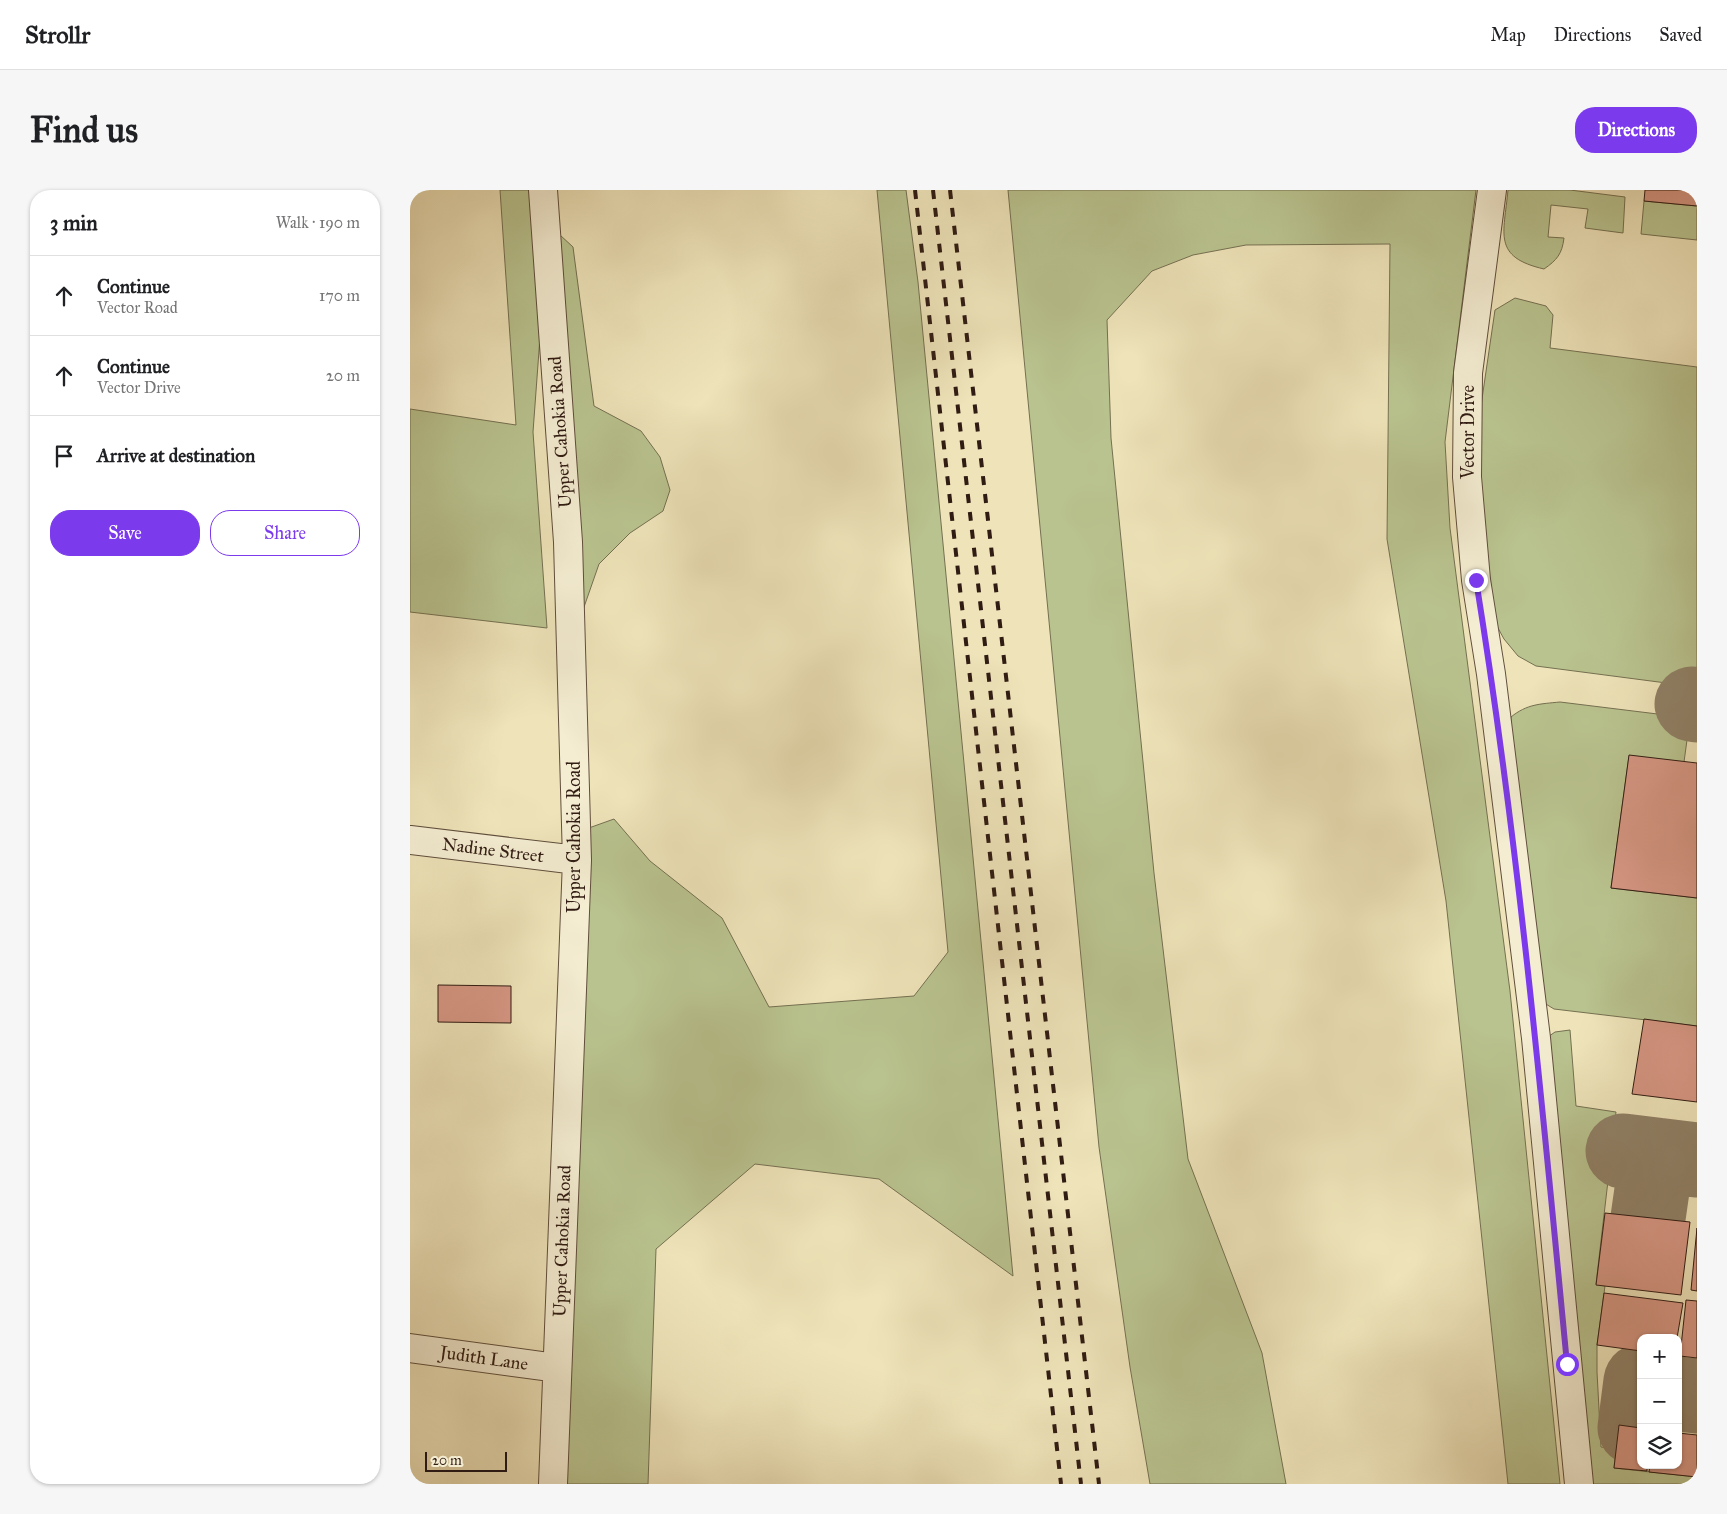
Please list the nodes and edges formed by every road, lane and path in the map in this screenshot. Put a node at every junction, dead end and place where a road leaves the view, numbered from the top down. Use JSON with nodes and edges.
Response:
{"nodes":[{"id":1,"x":543,"y":190,"type":"edge"},
{"id":2,"x":1492,"y":190,"type":"edge"},
{"id":3,"x":410,"y":840,"type":"edge"},
{"id":4,"x":577,"y":860,"type":"junction"},
{"id":5,"x":410,"y":1348,"type":"edge"},
{"id":6,"x":558,"y":1368,"type":"junction"},
{"id":7,"x":553,"y":1484,"type":"edge"},
{"id":8,"x":1579,"y":1484,"type":"edge"}],
"edges":[{"from":1,"to":4,"type":"street","name":"Upper Cahokia Road"},
{"from":2,"to":8,"type":"street","name":"Vector Drive"},
{"from":3,"to":4,"type":"street","name":"Nadine Street"},
{"from":4,"to":6,"type":"street","name":"Upper Cahokia Road"},
{"from":5,"to":6,"type":"street","name":"Judith Lane"},
{"from":6,"to":7,"type":"street","name":"Upper Cahokia Road"}]}
